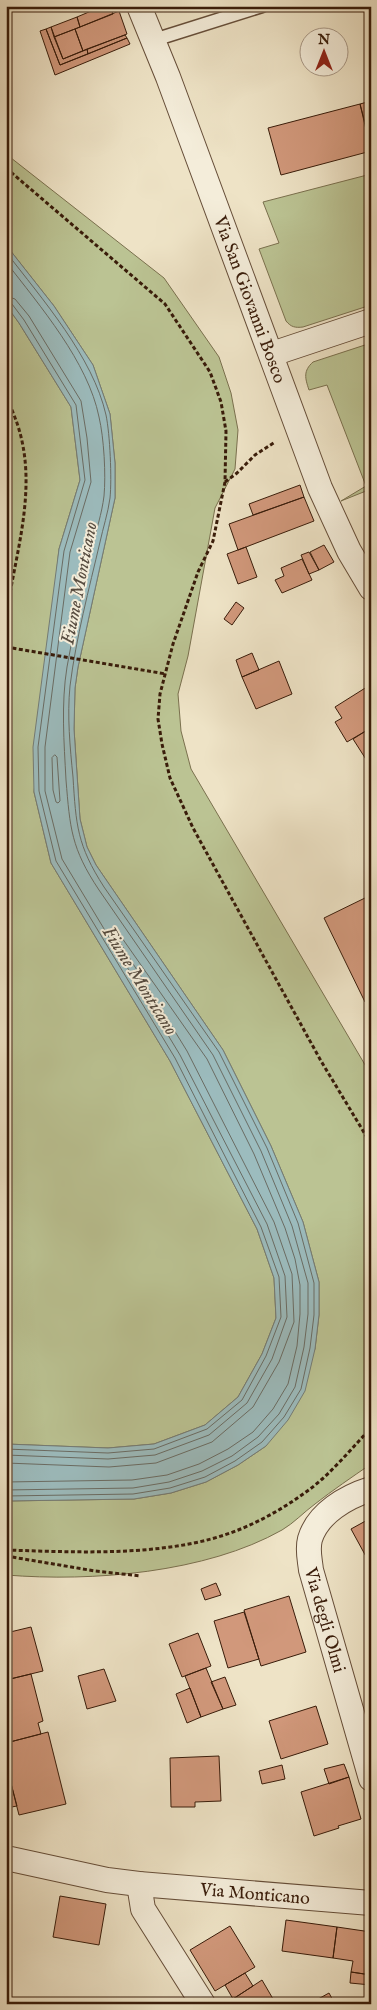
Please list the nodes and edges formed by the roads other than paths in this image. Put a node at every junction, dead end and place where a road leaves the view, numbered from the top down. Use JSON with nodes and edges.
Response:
{"nodes":[{"id":1,"x":139,"y":6,"type":"edge"},
{"id":2,"x":262,"y":6,"type":"edge"},
{"id":3,"x":154,"y":40,"type":"junction"},
{"id":4,"x":371,"y":321,"type":"edge"},
{"id":5,"x":272,"y":354,"type":"junction"},
{"id":6,"x":371,"y":588,"type":"edge"},
{"id":7,"x":371,"y":1489,"type":"edge"},
{"id":8,"x":371,"y":1779,"type":"edge"},
{"id":9,"x":6,"y":1858,"type":"edge"},
{"id":10,"x":139,"y":1884,"type":"junction"},
{"id":11,"x":371,"y":1903,"type":"edge"},
{"id":12,"x":203,"y":2004,"type":"edge"}],
"edges":[{"from":1,"to":3,"type":"street","name":"Via San Giovanni Bosco"},
{"from":2,"to":3,"type":"lane"},
{"from":3,"to":5,"type":"street","name":"Via San Giovanni Bosco"},
{"from":4,"to":5,"type":"street"},
{"from":5,"to":6,"type":"street","name":"Via San Giovanni Bosco"},
{"from":7,"to":8,"type":"street","name":"Via degli Olmi"},
{"from":9,"to":10,"type":"street","name":"Via Monticano"},
{"from":10,"to":11,"type":"street","name":"Via Monticano"},
{"from":10,"to":12,"type":"street"}]}
